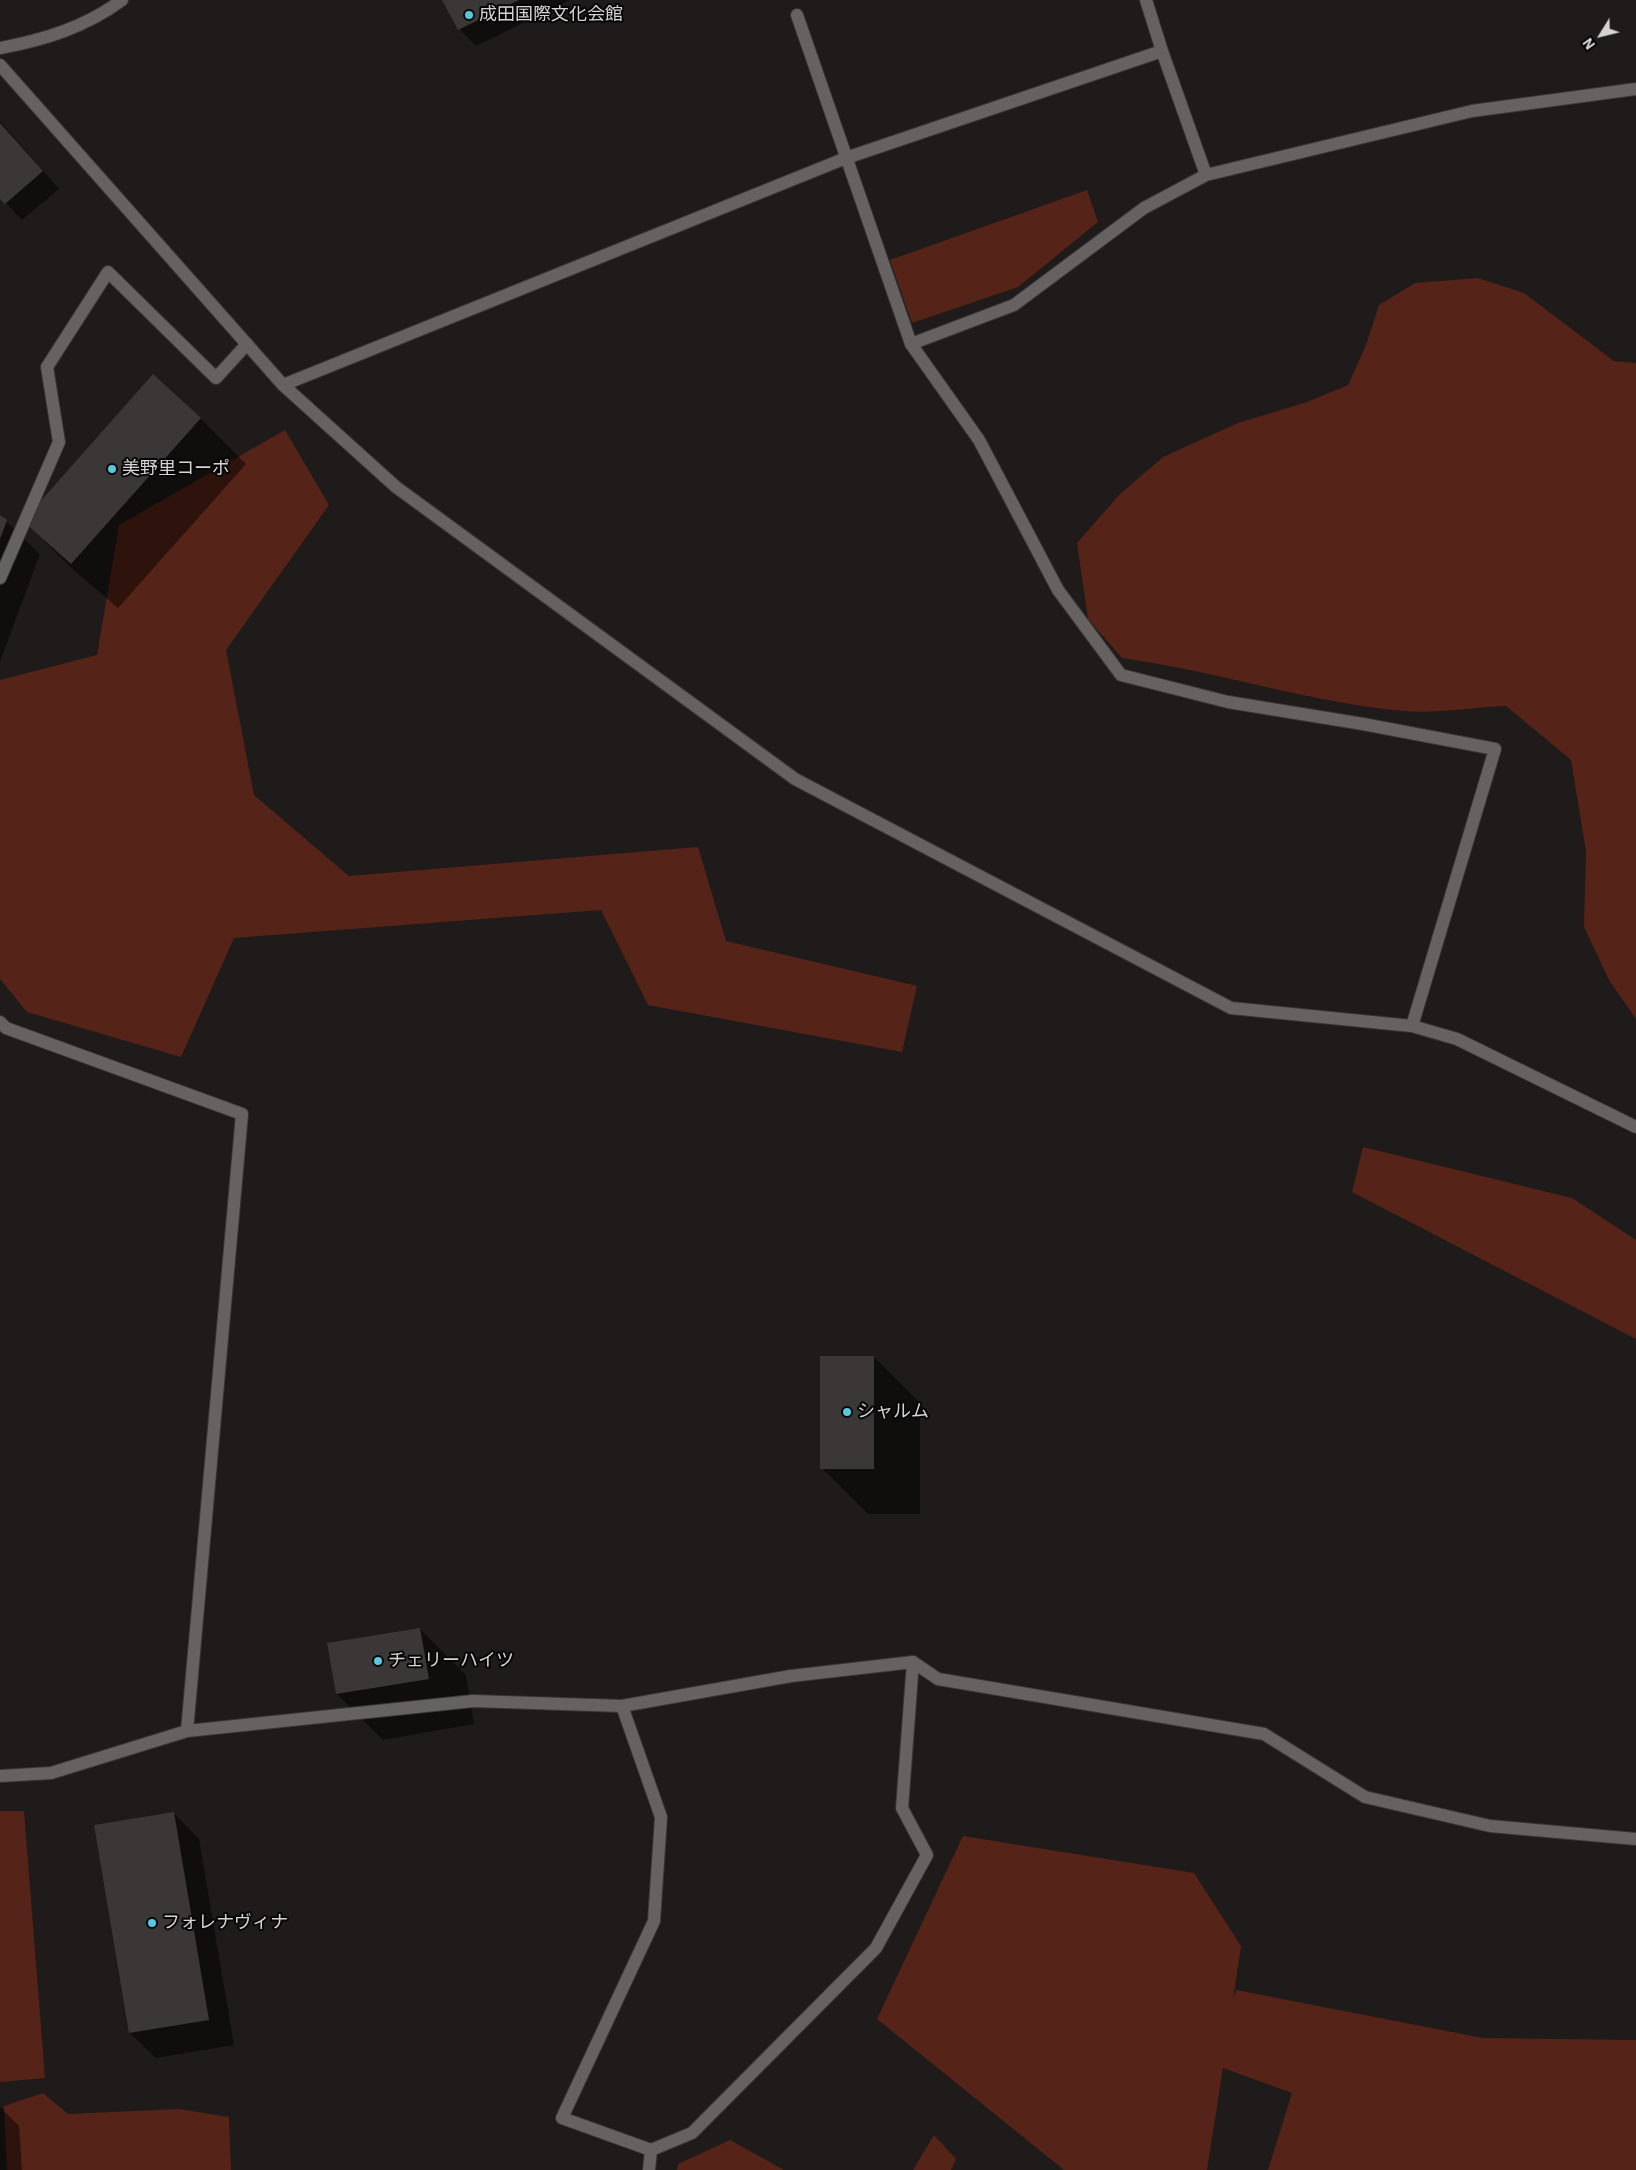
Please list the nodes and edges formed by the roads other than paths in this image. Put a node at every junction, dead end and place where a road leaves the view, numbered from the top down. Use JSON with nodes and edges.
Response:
{"nodes":[{"id":1,"x":122,"y":0,"type":"edge"},
{"id":2,"x":1146,"y":0,"type":"edge"},
{"id":3,"x":797,"y":15,"type":"dead end"},
{"id":4,"x":0,"y":48,"type":"edge"},
{"id":5,"x":1162,"y":51,"type":"junction"},
{"id":6,"x":0,"y":65,"type":"edge"},
{"id":7,"x":1636,"y":89,"type":"edge"},
{"id":8,"x":846,"y":158,"type":"junction"},
{"id":9,"x":1206,"y":175,"type":"junction"},
{"id":10,"x":247,"y":344,"type":"junction"},
{"id":11,"x":911,"y":344,"type":"junction"},
{"id":12,"x":283,"y":385,"type":"junction"},
{"id":13,"x":0,"y":578,"type":"edge"},
{"id":14,"x":0,"y":1022,"type":"edge"},
{"id":15,"x":1412,"y":1026,"type":"junction"},
{"id":16,"x":1636,"y":1127,"type":"edge"},
{"id":17,"x":913,"y":1662,"type":"junction"},
{"id":18,"x":622,"y":1706,"type":"junction"},
{"id":19,"x":187,"y":1731,"type":"junction"},
{"id":20,"x":0,"y":1776,"type":"edge"},
{"id":21,"x":1636,"y":1838,"type":"edge"},
{"id":22,"x":651,"y":2150,"type":"junction"},
{"id":23,"x":649,"y":2170,"type":"edge"}],
"edges":[{"from":1,"to":4,"type":"street"},
{"from":2,"to":5,"type":"street"},
{"from":3,"to":8,"type":"street"},
{"from":5,"to":8,"type":"street"},
{"from":5,"to":9,"type":"street"},
{"from":6,"to":10,"type":"street"},
{"from":7,"to":9,"type":"street"},
{"from":8,"to":11,"type":"street"},
{"from":8,"to":12,"type":"street"},
{"from":9,"to":11,"type":"street"},
{"from":10,"to":12,"type":"street"},
{"from":10,"to":13,"type":"street"},
{"from":11,"to":15,"type":"street"},
{"from":12,"to":15,"type":"street"},
{"from":14,"to":19,"type":"street"},
{"from":15,"to":16,"type":"street"},
{"from":17,"to":18,"type":"street"},
{"from":17,"to":21,"type":"street"},
{"from":17,"to":22,"type":"street"},
{"from":18,"to":19,"type":"street"},
{"from":18,"to":22,"type":"street"},
{"from":19,"to":20,"type":"street"},
{"from":22,"to":23,"type":"street"}]}
